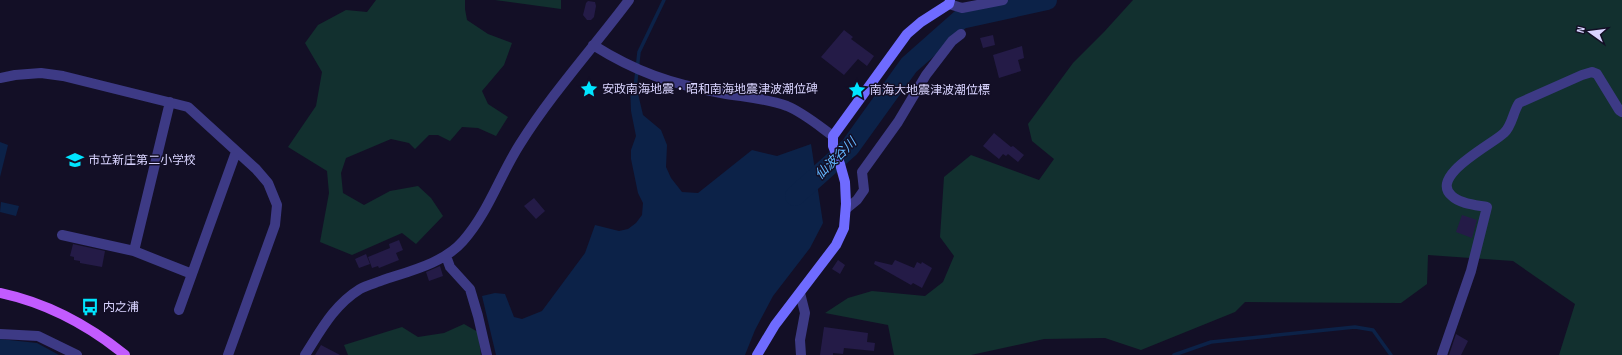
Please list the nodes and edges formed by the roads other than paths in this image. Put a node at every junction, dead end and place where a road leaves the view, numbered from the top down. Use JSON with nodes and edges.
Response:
{"nodes":[{"id":1,"x":629,"y":0,"type":"edge"},
{"id":2,"x":1003,"y":0,"type":"edge"},
{"id":3,"x":949,"y":2,"type":"edge"},
{"id":4,"x":961,"y":34,"type":"dead end"},
{"id":5,"x":593,"y":45,"type":"junction"},
{"id":6,"x":0,"y":78,"type":"edge"},
{"id":7,"x":170,"y":102,"type":"junction"},
{"id":8,"x":1622,"y":112,"type":"edge"},
{"id":9,"x":833,"y":141,"type":"junction"},
{"id":10,"x":236,"y":152,"type":"junction"},
{"id":11,"x":846,"y":207,"type":"junction"},
{"id":12,"x":62,"y":235,"type":"dead end"},
{"id":13,"x":134,"y":251,"type":"junction"},
{"id":14,"x":446,"y":256,"type":"junction"},
{"id":15,"x":192,"y":274,"type":"junction"},
{"id":16,"x":0,"y":293,"type":"edge"},
{"id":17,"x":800,"y":293,"type":"junction"},
{"id":18,"x":179,"y":310,"type":"dead end"},
{"id":19,"x":0,"y":334,"type":"edge"},
{"id":20,"x":77,"y":355,"type":"edge"},
{"id":21,"x":125,"y":355,"type":"edge"},
{"id":22,"x":228,"y":355,"type":"edge"},
{"id":23,"x":305,"y":355,"type":"edge"},
{"id":24,"x":487,"y":355,"type":"edge"},
{"id":25,"x":757,"y":355,"type":"edge"},
{"id":26,"x":801,"y":355,"type":"edge"},
{"id":27,"x":1442,"y":355,"type":"edge"}],
"edges":[{"from":1,"to":5,"type":"street"},
{"from":2,"to":3,"type":"street"},
{"from":3,"to":9,"type":"street"},
{"from":4,"to":11,"type":"street"},
{"from":5,"to":9,"type":"street"},
{"from":5,"to":14,"type":"street"},
{"from":6,"to":7,"type":"street"},
{"from":7,"to":10,"type":"street"},
{"from":7,"to":13,"type":"street"},
{"from":8,"to":27,"type":"street"},
{"from":9,"to":11,"type":"street"},
{"from":10,"to":15,"type":"street"},
{"from":10,"to":22,"type":"street"},
{"from":11,"to":17,"type":"street"},
{"from":12,"to":13,"type":"street"},
{"from":13,"to":15,"type":"street"},
{"from":14,"to":23,"type":"street"},
{"from":14,"to":24,"type":"street"},
{"from":15,"to":18,"type":"street"},
{"from":16,"to":21,"type":"main road"},
{"from":17,"to":25,"type":"street"},
{"from":17,"to":26,"type":"street"},
{"from":19,"to":20,"type":"street"}]}
